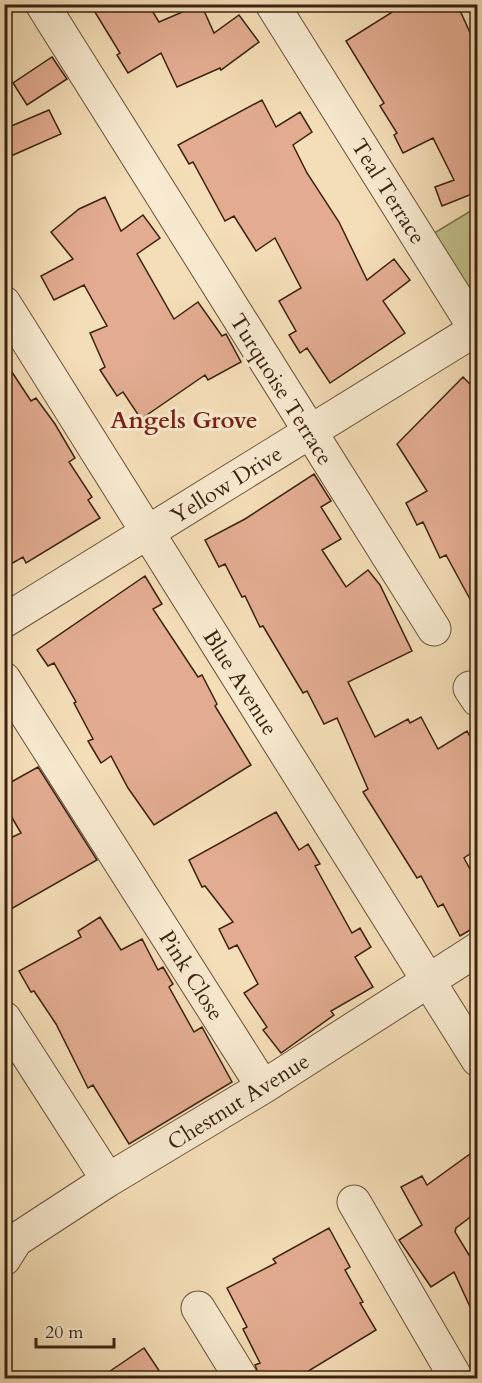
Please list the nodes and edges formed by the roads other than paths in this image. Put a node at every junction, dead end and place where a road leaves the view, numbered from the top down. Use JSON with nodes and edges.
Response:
{"nodes":[{"id":1,"x":42,"y":4,"type":"edge"},
{"id":2,"x":272,"y":4,"type":"edge"},
{"id":3,"x":4,"y":303,"type":"edge"},
{"id":4,"x":477,"y":330,"type":"edge"},
{"id":5,"x":309,"y":432,"type":"junction"},
{"id":6,"x":148,"y":532,"type":"junction"},
{"id":7,"x":4,"y":621,"type":"edge"},
{"id":8,"x":434,"y":629,"type":"dead end"},
{"id":9,"x":4,"y":679,"type":"edge"},
{"id":10,"x":477,"y":949,"type":"edge"},
{"id":11,"x":427,"y":980,"type":"junction"},
{"id":12,"x":4,"y":1018,"type":"edge"},
{"id":13,"x":477,"y":1060,"type":"edge"},
{"id":14,"x":263,"y":1087,"type":"junction"},
{"id":15,"x":108,"y":1180,"type":"junction"},
{"id":16,"x":354,"y":1202,"type":"dead end"},
{"id":17,"x":4,"y":1259,"type":"edge"},
{"id":18,"x":198,"y":1308,"type":"dead end"},
{"id":19,"x":241,"y":1378,"type":"edge"},
{"id":20,"x":456,"y":1378,"type":"edge"}],
"edges":[{"from":1,"to":5,"type":"street","name":"Turquoise Terrace"},
{"from":2,"to":4,"type":"street","name":"Teal Terrace"},
{"from":3,"to":6,"type":"street","name":"Blue Avenue"},
{"from":4,"to":5,"type":"street","name":"Yellow Drive"},
{"from":5,"to":6,"type":"street","name":"Yellow Drive"},
{"from":5,"to":8,"type":"street","name":"Turquoise Terrace"},
{"from":6,"to":7,"type":"street","name":"Yellow Drive"},
{"from":6,"to":11,"type":"street","name":"Blue Avenue"},
{"from":9,"to":14,"type":"street","name":"Pink Close"},
{"from":10,"to":11,"type":"street","name":"Chestnut Avenue"},
{"from":11,"to":13,"type":"street","name":"Blue Avenue"},
{"from":11,"to":14,"type":"street","name":"Chestnut Avenue"},
{"from":12,"to":15,"type":"street"},
{"from":14,"to":15,"type":"street","name":"Chestnut Avenue"},
{"from":15,"to":17,"type":"street","name":"Chestnut Avenue"},
{"from":16,"to":20,"type":"street"},
{"from":18,"to":19,"type":"street"}]}
